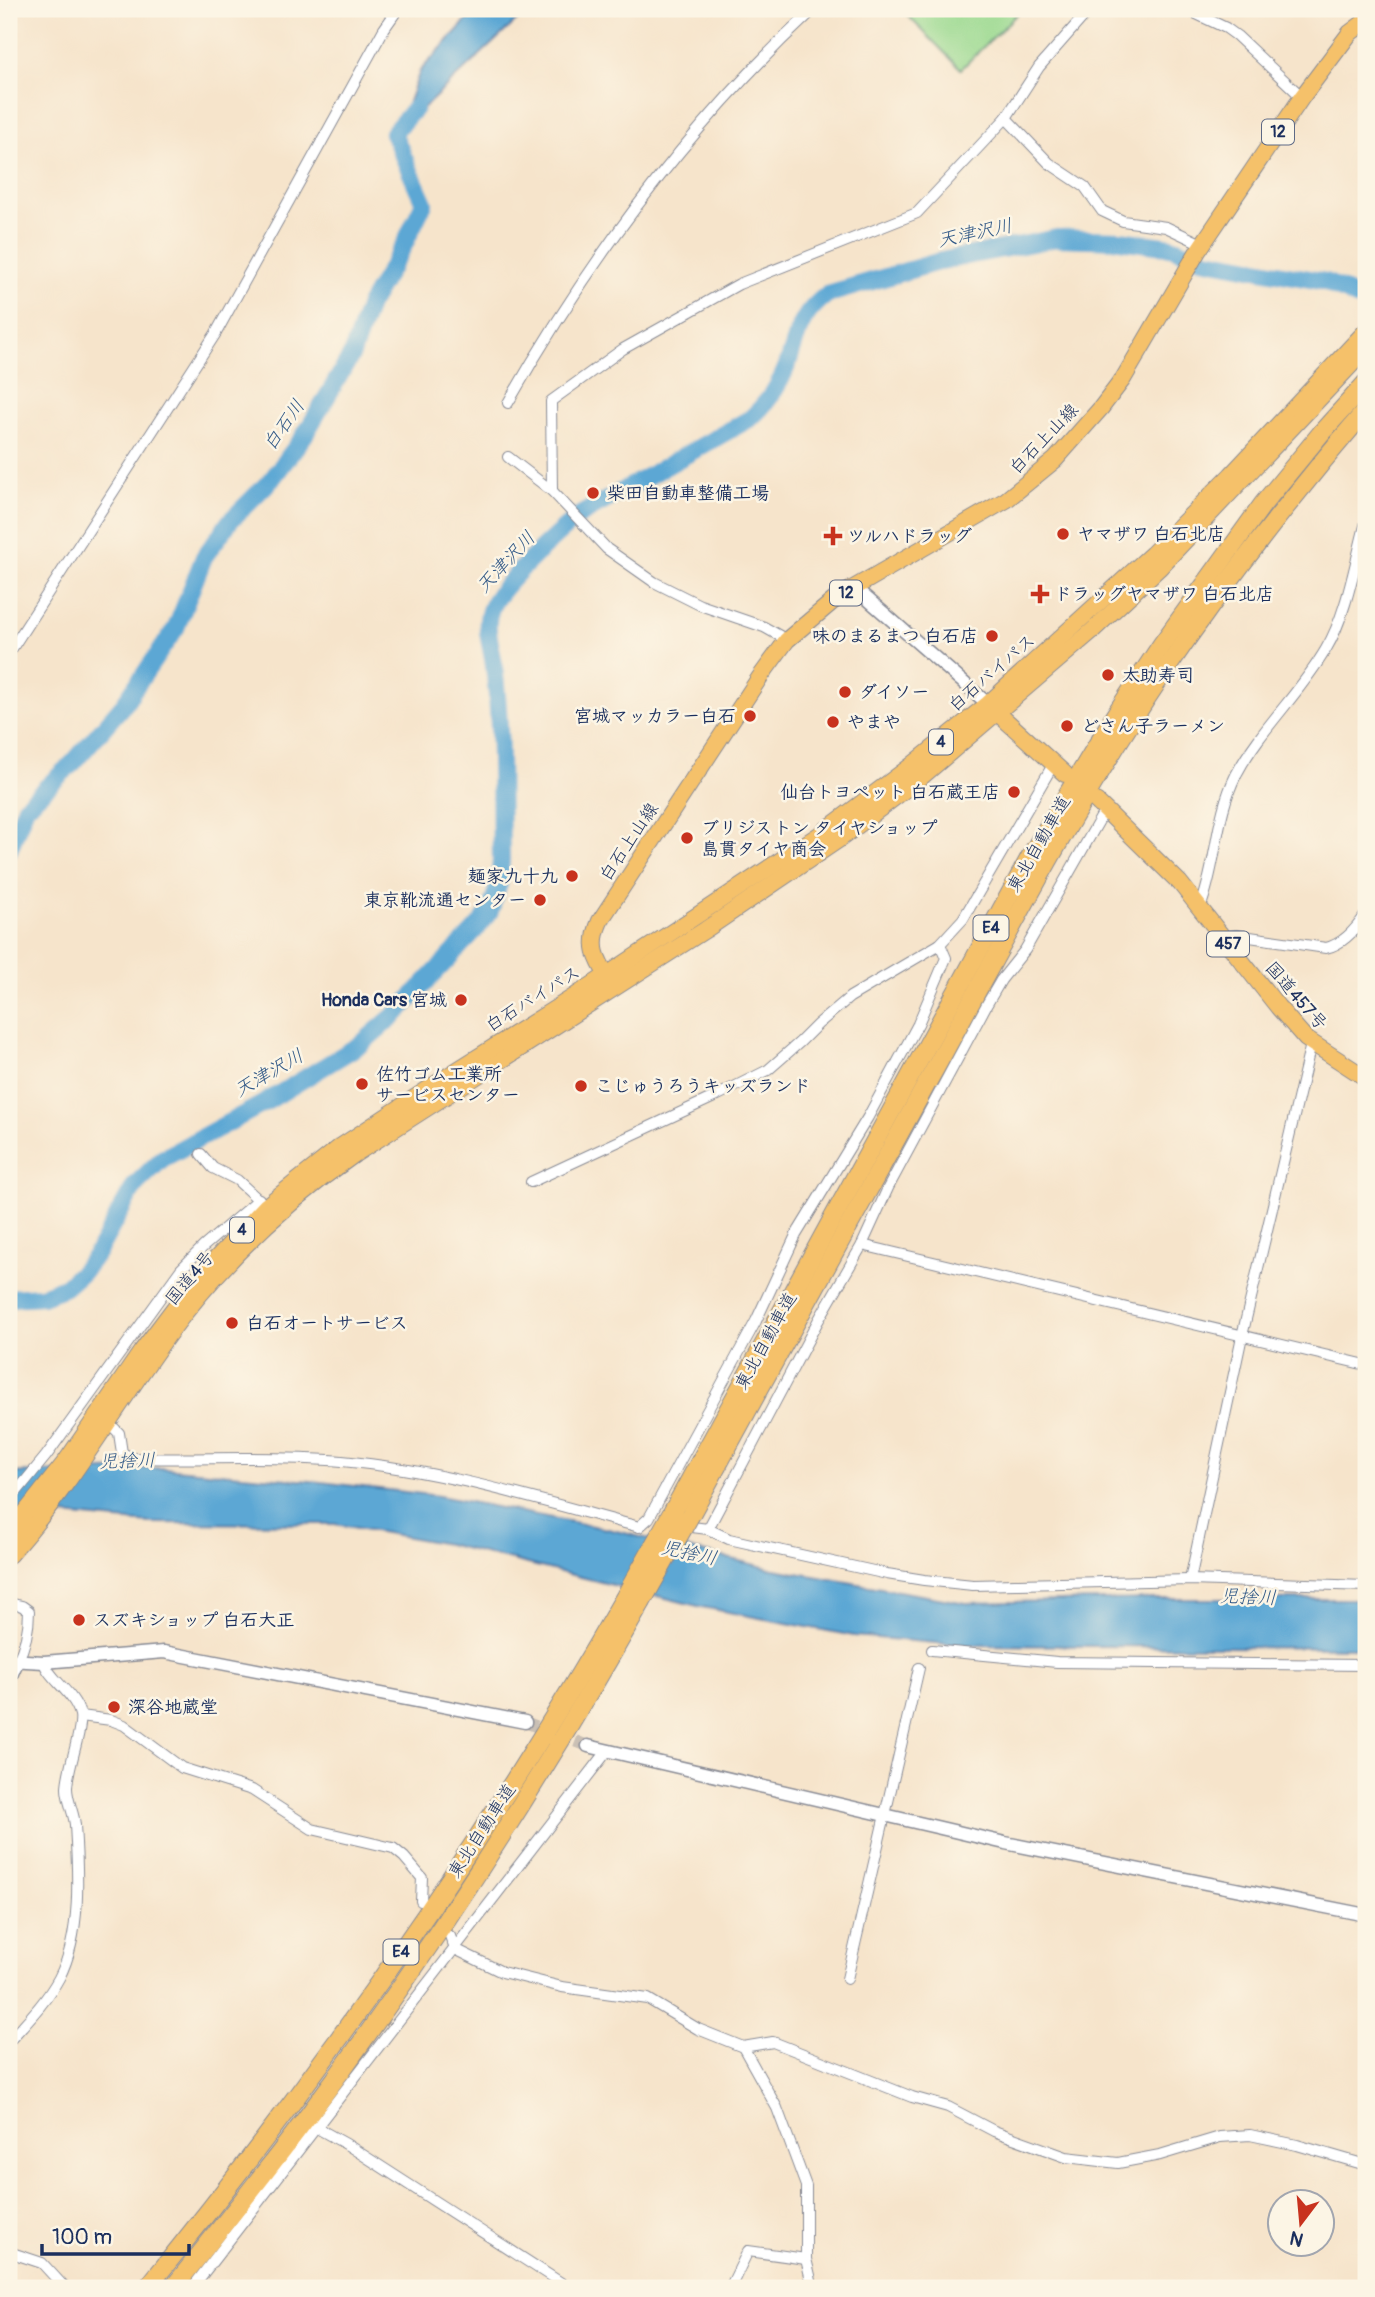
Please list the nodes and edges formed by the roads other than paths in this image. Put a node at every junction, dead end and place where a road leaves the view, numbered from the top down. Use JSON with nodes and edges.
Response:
{"nodes":[{"id":1,"x":398,"y":9,"type":"edge"},
{"id":2,"x":814,"y":9,"type":"edge"},
{"id":3,"x":1090,"y":9,"type":"edge"},
{"id":4,"x":1185,"y":9,"type":"edge"},
{"id":5,"x":1366,"y":21,"type":"edge"},
{"id":6,"x":1302,"y":97,"type":"junction"},
{"id":7,"x":1006,"y":118,"type":"junction"},
{"id":8,"x":1197,"y":253,"type":"junction"},
{"id":9,"x":1366,"y":331,"type":"edge"},
{"id":10,"x":1366,"y":349,"type":"edge"},
{"id":11,"x":1366,"y":383,"type":"edge"},
{"id":12,"x":508,"y":403,"type":"dead end"},
{"id":13,"x":1366,"y":410,"type":"edge"},
{"id":14,"x":508,"y":457,"type":"dead end"},
{"id":15,"x":552,"y":491,"type":"junction"},
{"id":16,"x":1366,"y":523,"type":"edge"},
{"id":17,"x":855,"y":588,"type":"junction"},
{"id":18,"x":787,"y":640,"type":"junction"},
{"id":19,"x":9,"y":653,"type":"edge"},
{"id":20,"x":993,"y":709,"type":"junction"},
{"id":21,"x":1059,"y":769,"type":"joint"},
{"id":22,"x":1101,"y":805,"type":"joint"},
{"id":23,"x":1200,"y":908,"type":"junction"},
{"id":24,"x":1366,"y":914,"type":"edge"},
{"id":25,"x":1222,"y":937,"type":"junction"},
{"id":26,"x":940,"y":944,"type":"junction"},
{"id":27,"x":610,"y":981,"type":"junction"},
{"id":28,"x":1311,"y":1044,"type":"junction"},
{"id":29,"x":1366,"y":1078,"type":"edge"},
{"id":30,"x":456,"y":1080,"type":"joint"},
{"id":31,"x":201,"y":1154,"type":"dead end"},
{"id":32,"x":531,"y":1182,"type":"dead end"},
{"id":33,"x":267,"y":1207,"type":"junction"},
{"id":34,"x":862,"y":1245,"type":"junction"},
{"id":35,"x":1242,"y":1336,"type":"junction"},
{"id":36,"x":1366,"y":1365,"type":"edge"},
{"id":37,"x":108,"y":1423,"type":"junction"},
{"id":38,"x":90,"y":1438,"type":"junction"},
{"id":39,"x":9,"y":1501,"type":"edge"},
{"id":40,"x":682,"y":1512,"type":"junction"},
{"id":41,"x":649,"y":1518,"type":"junction"},
{"id":42,"x":28,"y":1522,"type":"junction"},
{"id":43,"x":708,"y":1530,"type":"junction"},
{"id":44,"x":9,"y":1533,"type":"edge"},
{"id":45,"x":9,"y":1555,"type":"edge"},
{"id":46,"x":1190,"y":1580,"type":"junction"},
{"id":47,"x":1366,"y":1586,"type":"edge"},
{"id":48,"x":633,"y":1599,"type":"junction"},
{"id":49,"x":9,"y":1603,"type":"edge"},
{"id":50,"x":932,"y":1650,"type":"dead end"},
{"id":51,"x":13,"y":1661,"type":"edge"},
{"id":52,"x":44,"y":1662,"type":"junction"},
{"id":53,"x":1366,"y":1665,"type":"edge"},
{"id":54,"x":919,"y":1668,"type":"dead end"},
{"id":55,"x":9,"y":1680,"type":"edge"},
{"id":56,"x":80,"y":1716,"type":"junction"},
{"id":57,"x":524,"y":1722,"type":"tunnel mouth"},
{"id":58,"x":588,"y":1746,"type":"tunnel mouth"},
{"id":59,"x":608,"y":1750,"type":"junction"},
{"id":60,"x":886,"y":1816,"type":"junction"},
{"id":61,"x":421,"y":1901,"type":"dead end"},
{"id":62,"x":1366,"y":1915,"type":"edge"},
{"id":63,"x":450,"y":1936,"type":"dead end"},
{"id":64,"x":456,"y":1949,"type":"junction"},
{"id":65,"x":846,"y":1979,"type":"dead end"},
{"id":66,"x":9,"y":2041,"type":"edge"},
{"id":67,"x":743,"y":2047,"type":"junction"},
{"id":68,"x":317,"y":2128,"type":"junction"},
{"id":69,"x":1366,"y":2165,"type":"edge"},
{"id":70,"x":9,"y":2252,"type":"edge"},
{"id":71,"x":806,"y":2259,"type":"junction"},
{"id":72,"x":65,"y":2288,"type":"edge"},
{"id":73,"x":147,"y":2288,"type":"edge"},
{"id":74,"x":173,"y":2288,"type":"edge"},
{"id":75,"x":192,"y":2288,"type":"edge"},
{"id":76,"x":569,"y":2288,"type":"edge"},
{"id":77,"x":730,"y":2288,"type":"edge"},
{"id":78,"x":813,"y":2288,"type":"edge"}],
"edges":[{"from":1,"to":19,"type":"street"},
{"from":2,"to":12,"type":"street"},
{"from":3,"to":7,"type":"street"},
{"from":4,"to":6,"type":"street"},
{"from":5,"to":6,"type":"main road","name":"白石上山線","number":"12"},
{"from":6,"to":8,"type":"main road","name":"白石上山線","number":"12"},
{"from":7,"to":8,"type":"street"},
{"from":7,"to":15,"type":"street"},
{"from":8,"to":17,"type":"main road","name":"白石上山線","number":"12"},
{"from":9,"to":20,"type":"main road","name":"白石バイパス","number":"4"},
{"from":10,"to":20,"type":"main road","name":"白石バイパス","number":"4"},
{"from":11,"to":40,"type":"highway","name":"東北自動車道","number":"E4"},
{"from":13,"to":40,"type":"highway","name":"東北自動車道","number":"E4"},
{"from":14,"to":15,"type":"street"},
{"from":15,"to":18,"type":"street"},
{"from":16,"to":23,"type":"street"},
{"from":17,"to":18,"type":"main road","name":"白石上山線","number":"12"},
{"from":17,"to":20,"type":"street"},
{"from":18,"to":27,"type":"main road","name":"白石上山線","number":"12"},
{"from":20,"to":21,"type":"main road"},
{"from":20,"to":27,"type":"main road","name":"白石バイパス","number":"4"},
{"from":21,"to":26,"type":"street"},
{"from":22,"to":23,"type":"main road","name":"国道457号","number":"457"},
{"from":22,"to":34,"type":"street"},
{"from":23,"to":25,"type":"main road","name":"国道457号","number":"457"},
{"from":24,"to":25,"type":"street"},
{"from":25,"to":28,"type":"main road","name":"国道457号","number":"457"},
{"from":26,"to":32,"type":"street"},
{"from":26,"to":41,"type":"street"},
{"from":27,"to":30,"type":"main road","name":"白石バイパス","number":"4"},
{"from":28,"to":29,"type":"main road","name":"国道457号","number":"457"},
{"from":28,"to":35,"type":"street"},
{"from":30,"to":33,"type":"main road","name":"国道4号","number":"4"},
{"from":31,"to":33,"type":"street"},
{"from":33,"to":37,"type":"main road","name":"国道4号","number":"4"},
{"from":33,"to":38,"type":"main road","name":"国道4号","number":"4"},
{"from":33,"to":39,"type":"street"},
{"from":34,"to":35,"type":"street"},
{"from":34,"to":43,"type":"street"},
{"from":35,"to":36,"type":"street"},
{"from":35,"to":46,"type":"street"},
{"from":37,"to":38,"type":"main road","name":"国道4号","number":"4"},
{"from":37,"to":41,"type":"street"},
{"from":38,"to":42,"type":"main road","name":"国道4号","number":"4"},
{"from":40,"to":48,"type":"highway","name":"東北自動車道","number":"E4","bridge":true},
{"from":41,"to":43,"type":"street"},
{"from":42,"to":44,"type":"main road","name":"国道4号","number":"4"},
{"from":42,"to":45,"type":"main road","name":"国道4号","number":"4"},
{"from":43,"to":46,"type":"street"},
{"from":46,"to":47,"type":"street"},
{"from":48,"to":73,"type":"highway","name":"東北自動車道","number":"E4"},
{"from":48,"to":74,"type":"highway","name":"東北自動車道","number":"E4"},
{"from":49,"to":51,"type":"street"},
{"from":50,"to":53,"type":"street"},
{"from":51,"to":52,"type":"street"},
{"from":51,"to":55,"type":"street"},
{"from":52,"to":56,"type":"street"},
{"from":52,"to":57,"type":"street"},
{"from":54,"to":60,"type":"street"},
{"from":56,"to":61,"type":"street"},
{"from":56,"to":66,"type":"street"},
{"from":58,"to":59,"type":"street"},
{"from":59,"to":60,"type":"street"},
{"from":59,"to":64,"type":"street"},
{"from":60,"to":62,"type":"street"},
{"from":60,"to":65,"type":"street"},
{"from":63,"to":64,"type":"street"},
{"from":64,"to":67,"type":"street"},
{"from":64,"to":68,"type":"street"},
{"from":67,"to":69,"type":"street"},
{"from":67,"to":71,"type":"street"},
{"from":68,"to":75,"type":"street"},
{"from":68,"to":76,"type":"street"},
{"from":70,"to":72,"type":"street"},
{"from":71,"to":77,"type":"street"},
{"from":71,"to":78,"type":"street"}]}
